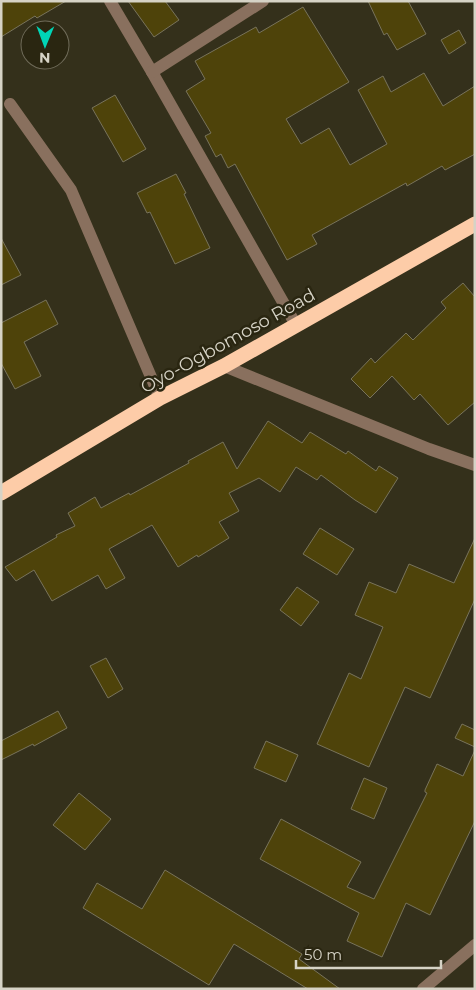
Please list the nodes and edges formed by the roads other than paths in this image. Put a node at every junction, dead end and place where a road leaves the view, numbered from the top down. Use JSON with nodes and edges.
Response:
{"nodes":[{"id":1,"x":110,"y":1,"type":"edge"},
{"id":2,"x":263,"y":1,"type":"edge"},
{"id":3,"x":152,"y":72,"type":"junction"},
{"id":4,"x":10,"y":104,"type":"dead end"},
{"id":5,"x":475,"y":224,"type":"edge"},
{"id":6,"x":296,"y":325,"type":"junction"},
{"id":7,"x":224,"y":366,"type":"junction"},
{"id":8,"x":160,"y":398,"type":"junction"},
{"id":9,"x":475,"y":465,"type":"edge"},
{"id":10,"x":1,"y":493,"type":"edge"},
{"id":11,"x":475,"y":945,"type":"edge"},
{"id":12,"x":423,"y":989,"type":"edge"}],
"edges":[{"from":1,"to":3,"type":"street"},
{"from":2,"to":3,"type":"street"},
{"from":3,"to":6,"type":"street"},
{"from":4,"to":8,"type":"street"},
{"from":5,"to":6,"type":"highway","name":"Oyo-Ogbomoso Road"},
{"from":6,"to":7,"type":"highway","name":"Oyo-Ogbomoso Road"},
{"from":7,"to":8,"type":"highway","name":"Oyo-Ogbomoso Road"},
{"from":7,"to":9,"type":"street"},
{"from":8,"to":10,"type":"highway","name":"Oyo-Ogbomoso Road"},
{"from":11,"to":12,"type":"street"}]}
